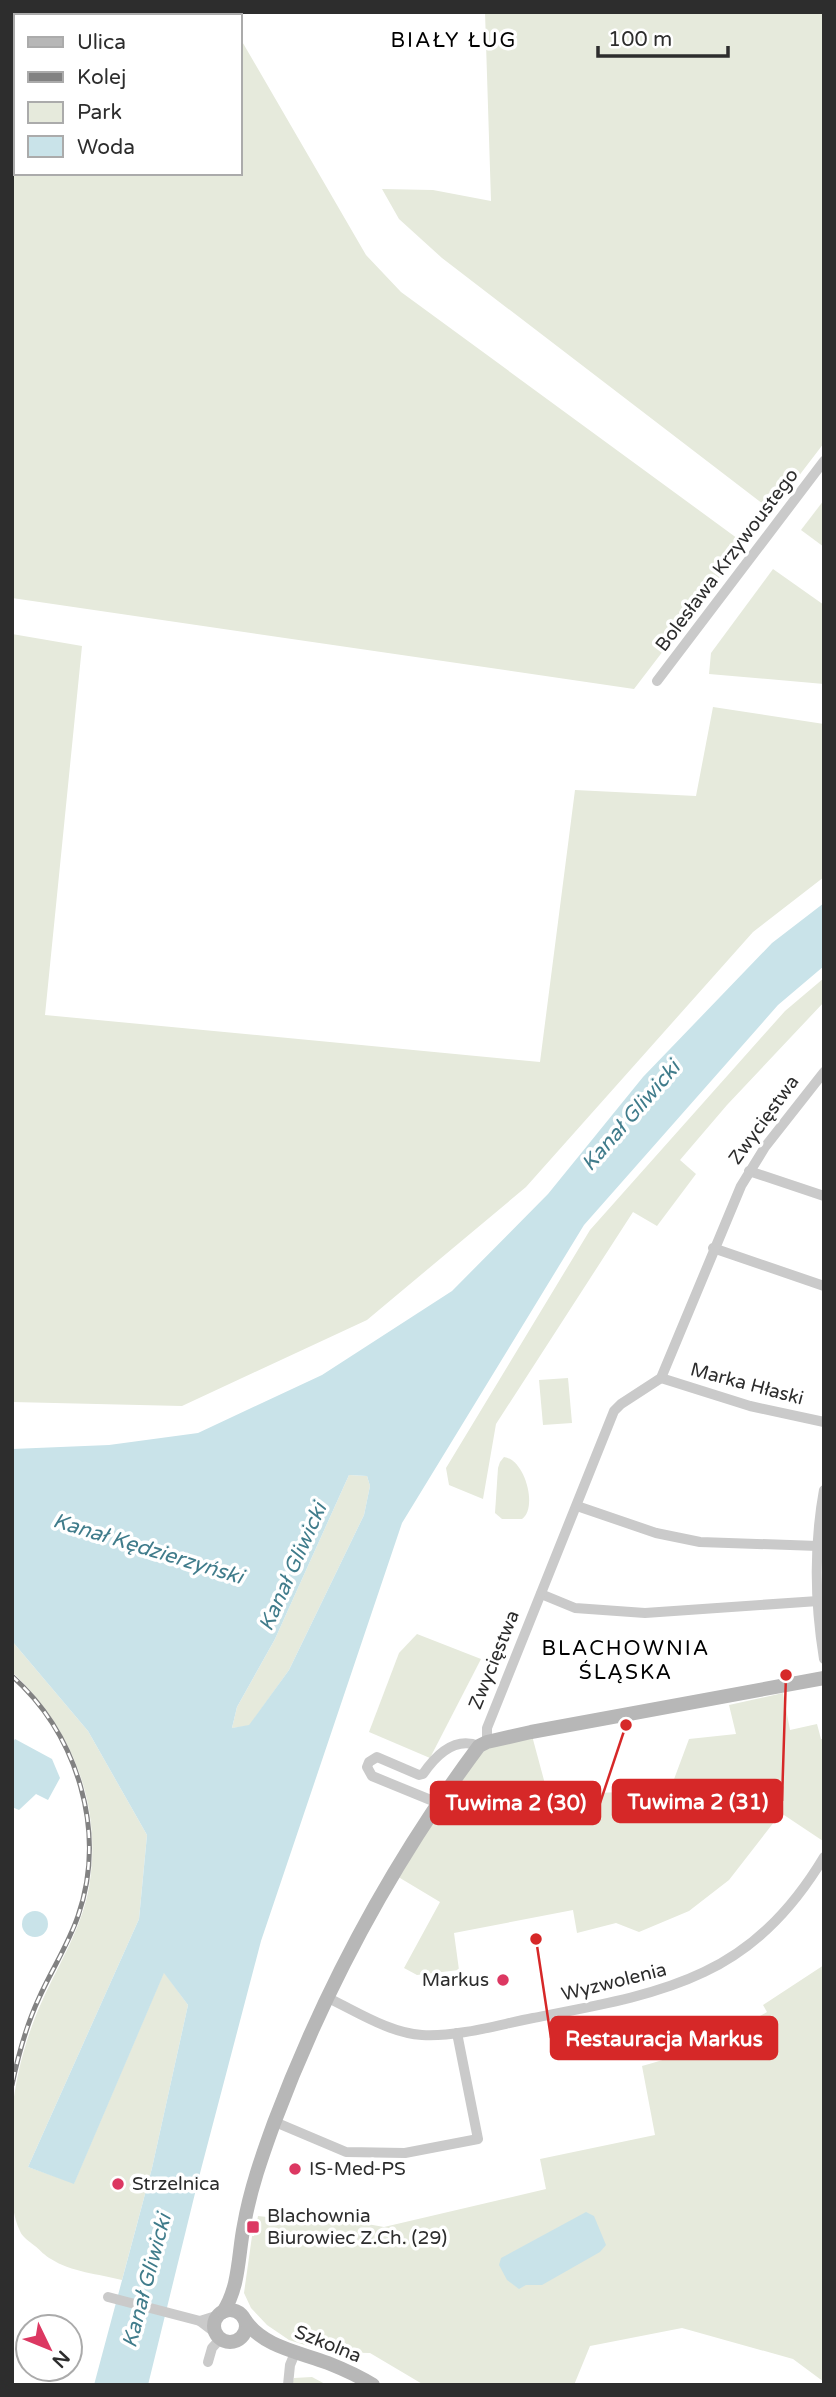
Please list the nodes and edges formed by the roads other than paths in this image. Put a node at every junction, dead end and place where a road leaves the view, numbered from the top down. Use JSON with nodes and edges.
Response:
{"nodes":[{"id":1,"x":824,"y":461,"type":"edge"},
{"id":2,"x":657,"y":681,"type":"dead end"},
{"id":3,"x":824,"y":1072,"type":"edge"},
{"id":4,"x":749,"y":1171,"type":"junction"},
{"id":5,"x":824,"y":1196,"type":"edge"},
{"id":6,"x":713,"y":1248,"type":"junction"},
{"id":7,"x":824,"y":1286,"type":"edge"},
{"id":8,"x":662,"y":1378,"type":"junction"},
{"id":9,"x":824,"y":1422,"type":"edge"},
{"id":10,"x":824,"y":1490,"type":"edge"},
{"id":11,"x":577,"y":1506,"type":"junction"},
{"id":12,"x":818,"y":1546,"type":"junction"},
{"id":13,"x":821,"y":1585,"type":"edge"},
{"id":14,"x":541,"y":1594,"type":"junction"},
{"id":15,"x":818,"y":1601,"type":"junction"},
{"id":16,"x":824,"y":1658,"type":"edge"},
{"id":17,"x":824,"y":1678,"type":"edge"},
{"id":18,"x":483,"y":1744,"type":"junction"},
{"id":19,"x":438,"y":1803,"type":"junction"},
{"id":20,"x":824,"y":1857,"type":"edge"},
{"id":21,"x":328,"y":1998,"type":"junction"},
{"id":22,"x":457,"y":2033,"type":"junction"},
{"id":23,"x":275,"y":2122,"type":"junction"},
{"id":24,"x":236,"y":2282,"type":"junction"},
{"id":25,"x":110,"y":2297,"type":"dead end"},
{"id":26,"x":221,"y":2313,"type":"junction"},
{"id":27,"x":242,"y":2317,"type":"junction"},
{"id":28,"x":200,"y":2320,"type":"junction"},
{"id":29,"x":219,"y":2336,"type":"junction"},
{"id":30,"x":238,"y":2339,"type":"junction"},
{"id":31,"x":268,"y":2341,"type":"junction"},
{"id":32,"x":295,"y":2353,"type":"junction"},
{"id":33,"x":208,"y":2362,"type":"dead end"},
{"id":34,"x":288,"y":2385,"type":"edge"},
{"id":35,"x":373,"y":2385,"type":"edge"}],
"edges":[{"from":1,"to":2,"type":"street","name":"Bolesława Krzywoustego"},
{"from":3,"to":4,"type":"street","name":"Zwycięstwa"},
{"from":4,"to":5,"type":"street"},
{"from":4,"to":6,"type":"street","name":"Zwycięstwa"},
{"from":6,"to":7,"type":"street"},
{"from":6,"to":8,"type":"street","name":"Zwycięstwa"},
{"from":8,"to":9,"type":"street","name":"Marka Hłaski"},
{"from":8,"to":11,"type":"street","name":"Zwycięstwa"},
{"from":10,"to":12,"type":"street"},
{"from":11,"to":12,"type":"street"},
{"from":11,"to":14,"type":"street","name":"Zwycięstwa"},
{"from":12,"to":13,"type":"street"},
{"from":13,"to":15,"type":"street"},
{"from":14,"to":15,"type":"street"},
{"from":14,"to":18,"type":"street","name":"Zwycięstwa"},
{"from":15,"to":16,"type":"street"},
{"from":17,"to":18,"type":"street"},
{"from":18,"to":19,"type":"street","name":"Zwycięstwa"},
{"from":18,"to":19,"type":"street"},
{"from":19,"to":21,"type":"street","name":"Zwycięstwa"},
{"from":20,"to":22,"type":"street","name":"Wyzwolenia"},
{"from":21,"to":22,"type":"street","name":"Wyzwolenia"},
{"from":21,"to":23,"type":"street","name":"Zwycięstwa"},
{"from":22,"to":23,"type":"street"},
{"from":23,"to":24,"type":"street","name":"Zwycięstwa"},
{"from":24,"to":26,"type":"street","name":"Zwycięstwa"},
{"from":24,"to":27,"type":"street","name":"Zwycięstwa"},
{"from":25,"to":28,"type":"street"},
{"from":26,"to":27,"type":"street"},
{"from":26,"to":28,"type":"street"},
{"from":26,"to":29,"type":"street"},
{"from":27,"to":30,"type":"street"},
{"from":27,"to":31,"type":"street","name":"Szkolna"},
{"from":28,"to":29,"type":"street"},
{"from":29,"to":30,"type":"street"},
{"from":29,"to":33,"type":"street"},
{"from":30,"to":31,"type":"street","name":"Szkolna"},
{"from":31,"to":32,"type":"street","name":"Szkolna"},
{"from":32,"to":34,"type":"street"},
{"from":32,"to":35,"type":"street","name":"Szkolna"}]}
